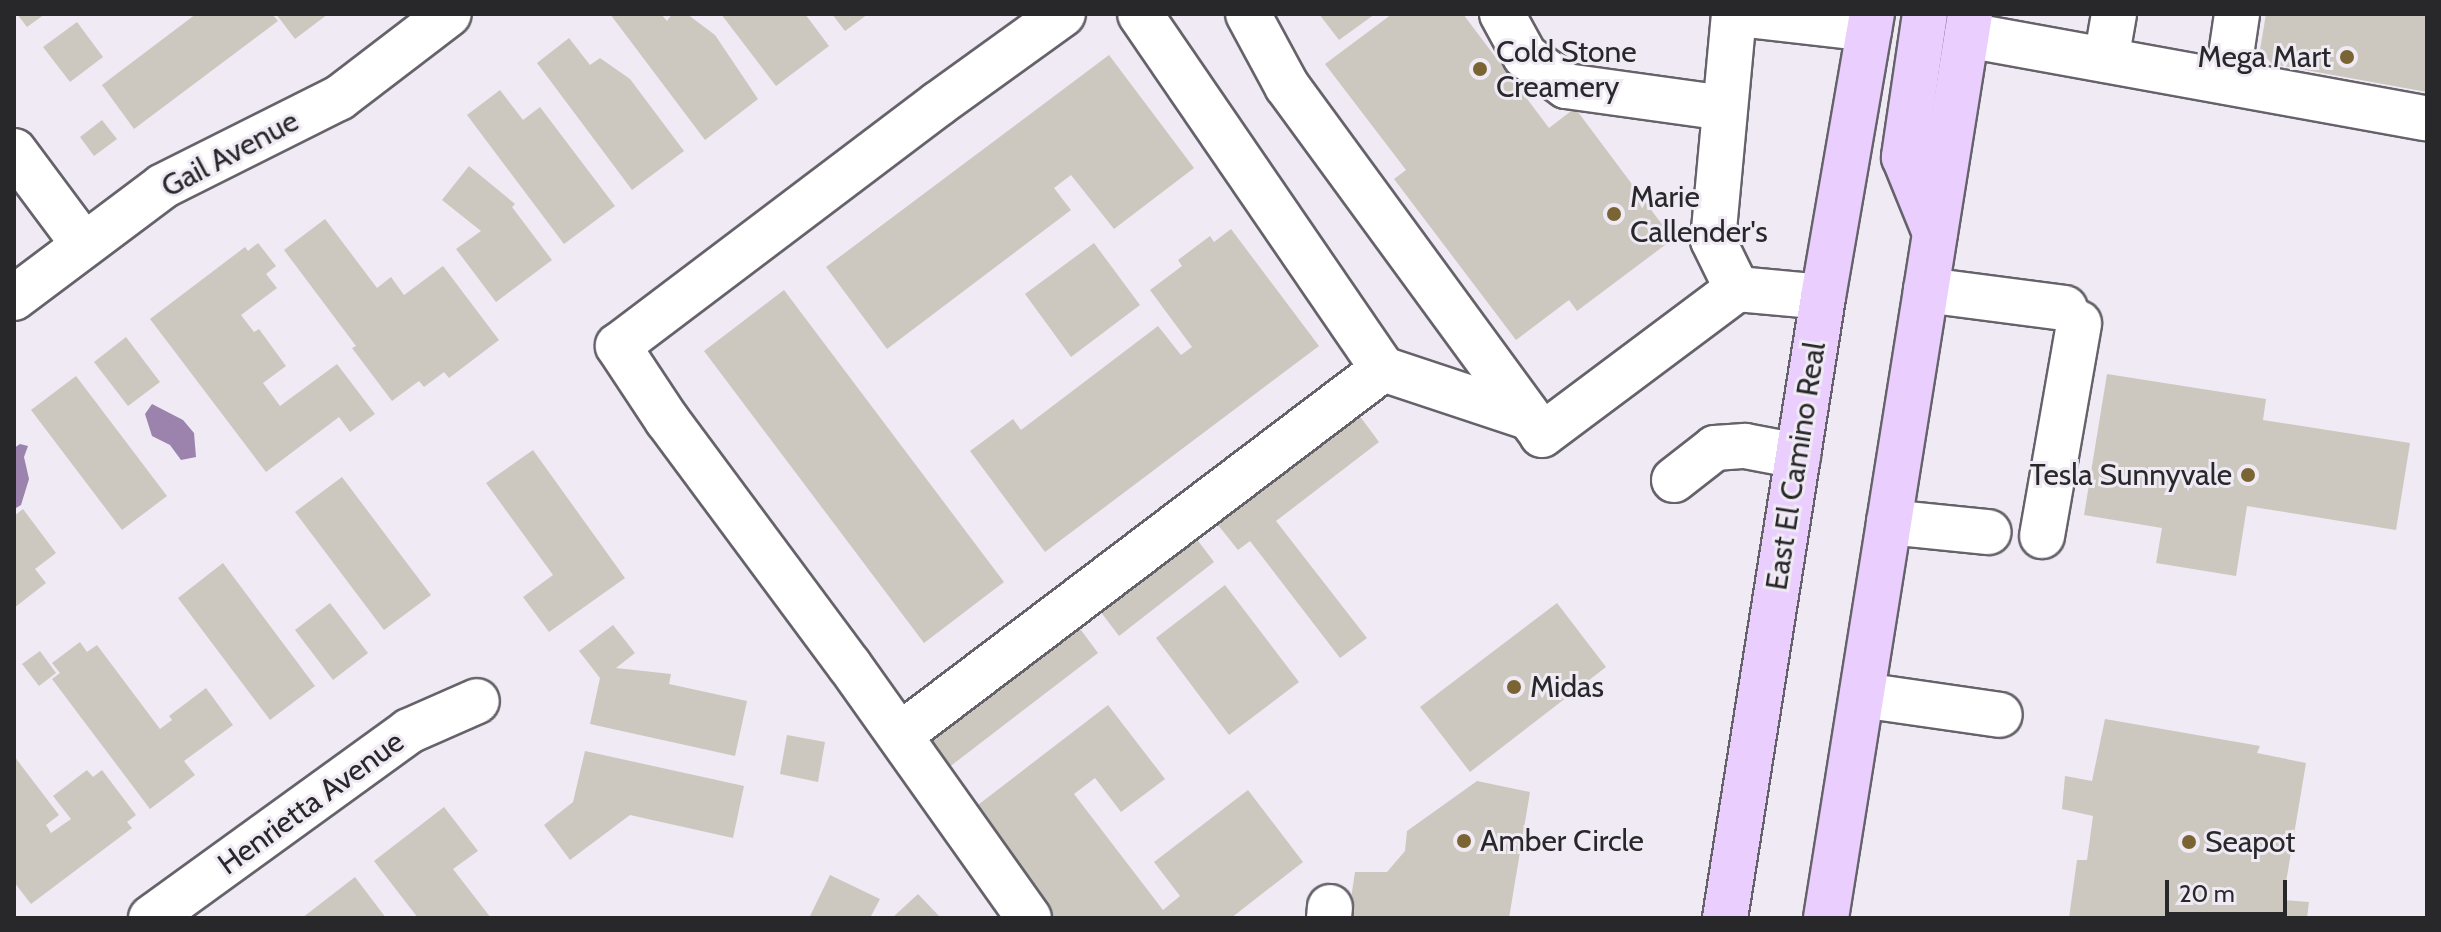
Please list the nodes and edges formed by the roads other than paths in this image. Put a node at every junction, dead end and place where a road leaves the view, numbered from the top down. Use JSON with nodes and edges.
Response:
{"nodes":[{"id":1,"x":449,"y":14,"type":"edge"},
{"id":2,"x":1063,"y":14,"type":"edge"},
{"id":3,"x":1140,"y":14,"type":"edge"},
{"id":4,"x":1248,"y":14,"type":"edge"},
{"id":5,"x":1502,"y":14,"type":"edge"},
{"id":6,"x":1736,"y":14,"type":"edge"},
{"id":7,"x":1925,"y":14,"type":"edge"},
{"id":8,"x":2114,"y":14,"type":"edge"},
{"id":9,"x":2237,"y":14,"type":"edge"},
{"id":10,"x":1871,"y":22,"type":"edge"},
{"id":11,"x":1969,"y":25,"type":"edge"},
{"id":12,"x":2106,"y":60,"type":"junction"},
{"id":13,"x":2227,"y":82,"type":"junction"},
{"id":14,"x":1724,"y":108,"type":"junction"},
{"id":15,"x":2425,"y":118,"type":"edge"},
{"id":16,"x":14,"y":151,"type":"edge"},
{"id":17,"x":1935,"y":233,"type":"junction"},
{"id":18,"x":84,"y":245,"type":"junction"},
{"id":19,"x":1737,"y":289,"type":"junction"},
{"id":20,"x":1926,"y":290,"type":"junction"},
{"id":21,"x":1823,"y":297,"type":"junction"},
{"id":22,"x":14,"y":298,"type":"edge"},
{"id":23,"x":1383,"y":369,"type":"junction"},
{"id":24,"x":1527,"y":417,"type":"junction"},
{"id":25,"x":1798,"y":456,"type":"junction"},
{"id":26,"x":1674,"y":480,"type":"dead end"},
{"id":27,"x":1889,"y":522,"type":"junction"},
{"id":28,"x":1988,"y":532,"type":"dead end"},
{"id":29,"x":2042,"y":536,"type":"dead end"},
{"id":30,"x":1862,"y":695,"type":"junction"},
{"id":31,"x":477,"y":701,"type":"dead end"},
{"id":32,"x":2000,"y":715,"type":"dead end"},
{"id":33,"x":900,"y":735,"type":"junction"},
{"id":34,"x":151,"y":918,"type":"edge"},
{"id":35,"x":1029,"y":918,"type":"edge"},
{"id":36,"x":1725,"y":918,"type":"edge"},
{"id":37,"x":1826,"y":918,"type":"edge"}],
"edges":[{"from":1,"to":18,"type":"street","name":"Gail Avenue"},
{"from":2,"to":33,"type":"street"},
{"from":3,"to":23,"type":"street"},
{"from":4,"to":24,"type":"street"},
{"from":5,"to":14,"type":"street"},
{"from":6,"to":10,"type":"street"},
{"from":6,"to":14,"type":"street"},
{"from":7,"to":17,"type":"main road"},
{"from":8,"to":12,"type":"street"},
{"from":9,"to":13,"type":"street"},
{"from":10,"to":21,"type":"main road","name":"East El Camino Real"},
{"from":11,"to":12,"type":"street"},
{"from":11,"to":17,"type":"main road"},
{"from":12,"to":13,"type":"street"},
{"from":13,"to":15,"type":"street"},
{"from":14,"to":19,"type":"street"},
{"from":16,"to":18,"type":"street"},
{"from":17,"to":20,"type":"main road"},
{"from":18,"to":22,"type":"street","name":"Gail Avenue"},
{"from":19,"to":21,"type":"street"},
{"from":19,"to":24,"type":"street"},
{"from":20,"to":27,"type":"main road"},
{"from":20,"to":29,"type":"street"},
{"from":21,"to":25,"type":"main road","name":"East El Camino Real"},
{"from":23,"to":24,"type":"street"},
{"from":23,"to":33,"type":"street"},
{"from":25,"to":26,"type":"street"},
{"from":25,"to":36,"type":"main road","name":"East El Camino Real"},
{"from":27,"to":28,"type":"street"},
{"from":27,"to":30,"type":"main road"},
{"from":30,"to":32,"type":"street"},
{"from":30,"to":37,"type":"main road"},
{"from":31,"to":34,"type":"street","name":"Henrietta Avenue"},
{"from":33,"to":35,"type":"street"}]}
